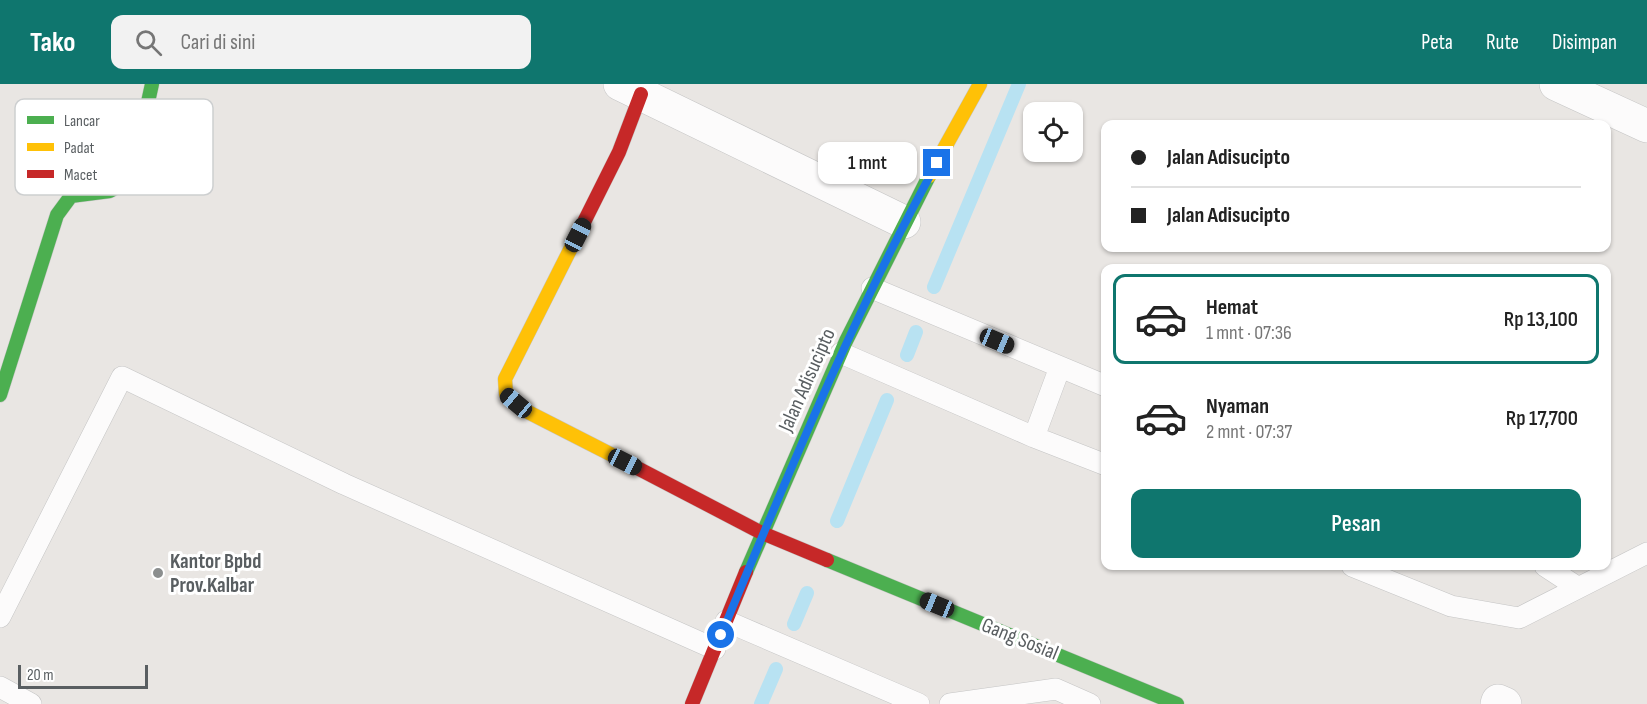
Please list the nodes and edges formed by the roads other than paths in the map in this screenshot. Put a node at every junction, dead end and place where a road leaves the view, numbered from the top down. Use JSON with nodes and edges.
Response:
{"nodes":[{"id":1,"x":152,"y":84,"type":"edge"},
{"id":2,"x":980,"y":84,"type":"edge"},
{"id":3,"x":1556,"y":84,"type":"edge"},
{"id":4,"x":631,"y":89,"type":"edge"},
{"id":5,"x":149,"y":99,"type":"edge"},
{"id":6,"x":1647,"y":126,"type":"edge"},
{"id":7,"x":81,"y":195,"type":"edge"},
{"id":8,"x":904,"y":222,"type":"junction"},
{"id":9,"x":872,"y":288,"type":"junction"},
{"id":10,"x":841,"y":353,"type":"junction"},
{"id":11,"x":1060,"y":367,"type":"junction"},
{"id":12,"x":1101,"y":384,"type":"edge"},
{"id":13,"x":0,"y":395,"type":"edge"},
{"id":14,"x":1034,"y":437,"type":"junction"},
{"id":15,"x":1101,"y":463,"type":"edge"},
{"id":16,"x":762,"y":533,"type":"junction"},
{"id":17,"x":1647,"y":553,"type":"edge"},
{"id":18,"x":1362,"y":570,"type":"edge"},
{"id":19,"x":1551,"y":570,"type":"edge"},
{"id":20,"x":1577,"y":587,"type":"junction"},
{"id":21,"x":0,"y":617,"type":"edge"},
{"id":22,"x":726,"y":621,"type":"junction"},
{"id":23,"x":715,"y":649,"type":"junction"},
{"id":24,"x":0,"y":687,"type":"edge"},
{"id":25,"x":31,"y":704,"type":"edge"},
{"id":26,"x":692,"y":704,"type":"edge"},
{"id":27,"x":919,"y":704,"type":"edge"},
{"id":28,"x":950,"y":704,"type":"edge"},
{"id":29,"x":1090,"y":704,"type":"edge"},
{"id":30,"x":1177,"y":704,"type":"edge"},
{"id":31,"x":1497,"y":704,"type":"edge"},
{"id":32,"x":1505,"y":704,"type":"edge"}],
"edges":[{"from":1,"to":5,"type":"street"},
{"from":2,"to":8,"type":"street","name":"Jalan Adisucipto"},
{"from":3,"to":6,"type":"street"},
{"from":4,"to":8,"type":"street"},
{"from":4,"to":16,"type":"street","name":"Gang Sosial"},
{"from":7,"to":13,"type":"street"},
{"from":8,"to":9,"type":"street","name":"Jalan Adisucipto"},
{"from":9,"to":10,"type":"street","name":"Jalan Adisucipto"},
{"from":9,"to":11,"type":"lane"},
{"from":10,"to":14,"type":"lane"},
{"from":10,"to":16,"type":"street","name":"Jalan Adisucipto"},
{"from":11,"to":12,"type":"lane"},
{"from":11,"to":14,"type":"lane"},
{"from":14,"to":15,"type":"lane"},
{"from":16,"to":22,"type":"street","name":"Jalan Adisucipto"},
{"from":16,"to":30,"type":"street","name":"Gang Sosial"},
{"from":17,"to":20,"type":"lane"},
{"from":18,"to":20,"type":"lane"},
{"from":19,"to":20,"type":"lane"},
{"from":21,"to":23,"type":"lane"},
{"from":22,"to":23,"type":"street","name":"Jalan Adisucipto"},
{"from":22,"to":27,"type":"lane"},
{"from":23,"to":26,"type":"street","name":"Jalan Adisucipto"},
{"from":24,"to":25,"type":"lane"},
{"from":28,"to":29,"type":"lane"},
{"from":31,"to":32,"type":"street"}]}
